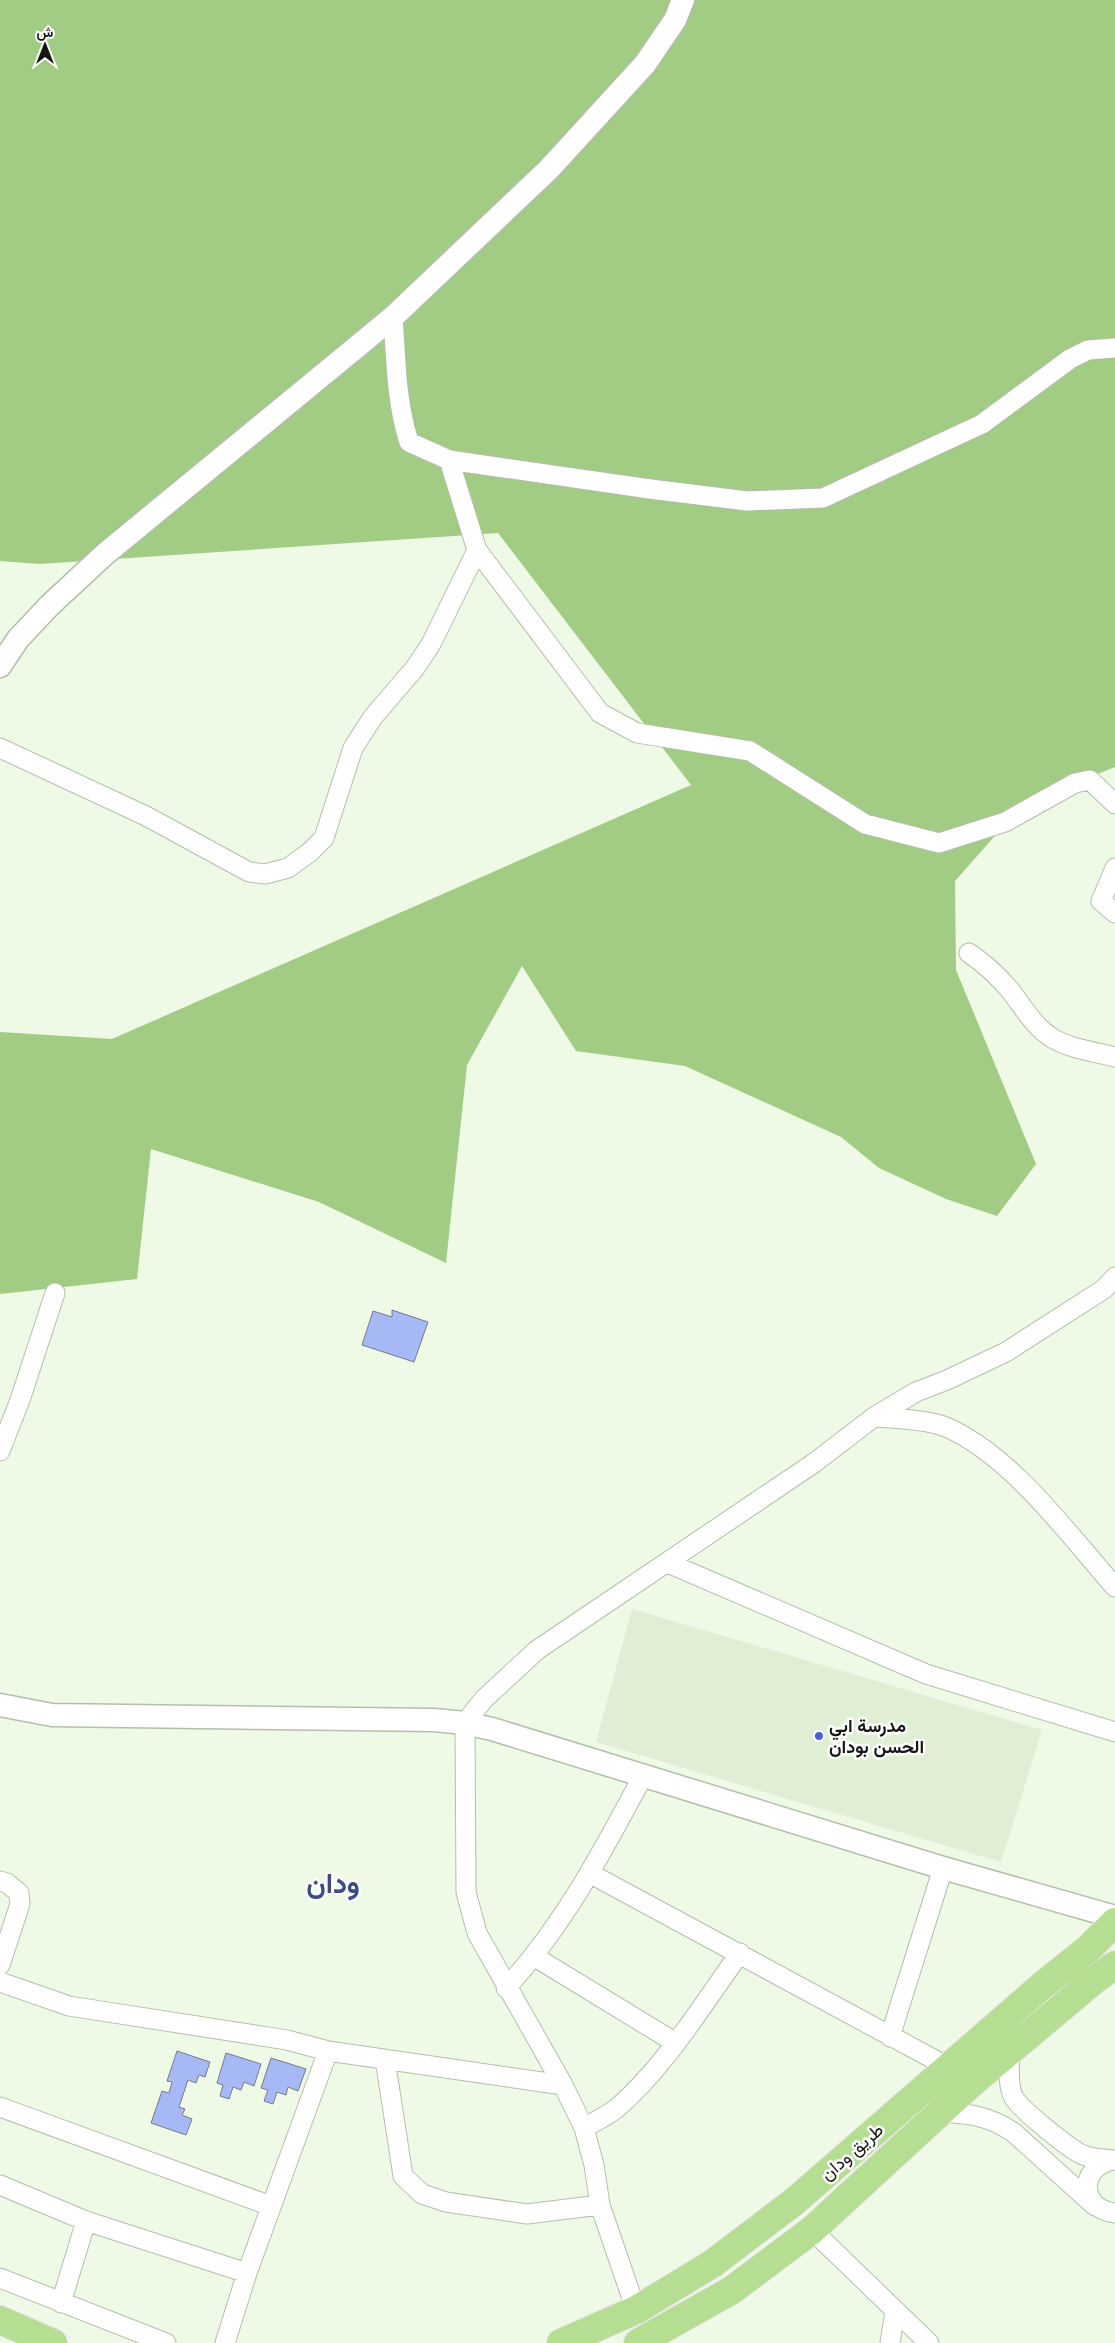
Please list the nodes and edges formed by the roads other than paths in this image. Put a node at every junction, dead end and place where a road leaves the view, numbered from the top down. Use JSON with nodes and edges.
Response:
{"nodes":[{"id":1,"x":683,"y":0,"type":"edge"},
{"id":2,"x":393,"y":317,"type":"junction"},
{"id":3,"x":1115,"y":348,"type":"edge"},
{"id":4,"x":449,"y":460,"type":"junction"},
{"id":5,"x":477,"y":550,"type":"junction"},
{"id":6,"x":0,"y":666,"type":"edge"},
{"id":7,"x":0,"y":748,"type":"edge"},
{"id":8,"x":1115,"y":804,"type":"edge"},
{"id":9,"x":1115,"y":868,"type":"edge"},
{"id":10,"x":1115,"y":913,"type":"edge"},
{"id":11,"x":969,"y":953,"type":"dead end"},
{"id":12,"x":1115,"y":1057,"type":"edge"},
{"id":13,"x":1115,"y":1277,"type":"edge"},
{"id":14,"x":55,"y":1293,"type":"dead end"},
{"id":15,"x":874,"y":1417,"type":"junction"},
{"id":16,"x":0,"y":1451,"type":"edge"},
{"id":17,"x":668,"y":1563,"type":"junction"},
{"id":18,"x":1115,"y":1587,"type":"edge"},
{"id":19,"x":0,"y":1705,"type":"edge"},
{"id":20,"x":465,"y":1723,"type":"junction"},
{"id":21,"x":1115,"y":1732,"type":"edge"},
{"id":22,"x":643,"y":1776,"type":"junction"},
{"id":23,"x":943,"y":1868,"type":"junction"},
{"id":24,"x":591,"y":1874,"type":"junction"},
{"id":25,"x":0,"y":1881,"type":"edge"},
{"id":26,"x":1115,"y":1917,"type":"edge"},
{"id":27,"x":1115,"y":1922,"type":"edge"},
{"id":28,"x":740,"y":1953,"type":"junction"},
{"id":29,"x":535,"y":1957,"type":"junction"},
{"id":30,"x":0,"y":1965,"type":"edge"},
{"id":31,"x":1115,"y":1965,"type":"edge"},
{"id":32,"x":0,"y":1982,"type":"edge"},
{"id":33,"x":506,"y":1988,"type":"junction"},
{"id":34,"x":890,"y":2037,"type":"junction"},
{"id":35,"x":676,"y":2042,"type":"junction"},
{"id":36,"x":1010,"y":2050,"type":"junction"},
{"id":37,"x":328,"y":2051,"type":"junction"},
{"id":38,"x":385,"y":2059,"type":"junction"},
{"id":39,"x":948,"y":2067,"type":"junction"},
{"id":40,"x":563,"y":2085,"type":"junction"},
{"id":41,"x":0,"y":2107,"type":"edge"},
{"id":42,"x":940,"y":2112,"type":"junction"},
{"id":43,"x":584,"y":2128,"type":"junction"},
{"id":44,"x":1114,"y":2160,"type":"edge"},
{"id":45,"x":0,"y":2185,"type":"edge"},
{"id":46,"x":600,"y":2205,"type":"junction"},
{"id":47,"x":271,"y":2206,"type":"junction"},
{"id":48,"x":1095,"y":2206,"type":"junction"},
{"id":49,"x":1115,"y":2213,"type":"edge"},
{"id":50,"x":86,"y":2220,"type":"junction"},
{"id":51,"x":812,"y":2230,"type":"junction"},
{"id":52,"x":247,"y":2273,"type":"junction"},
{"id":53,"x":0,"y":2278,"type":"edge"},
{"id":54,"x":61,"y":2303,"type":"junction"},
{"id":55,"x":636,"y":2310,"type":"junction"},
{"id":56,"x":895,"y":2311,"type":"junction"},
{"id":57,"x":0,"y":2320,"type":"edge"},
{"id":58,"x":641,"y":2342,"type":"edge"},
{"id":59,"x":52,"y":2343,"type":"edge"},
{"id":60,"x":166,"y":2343,"type":"edge"},
{"id":61,"x":225,"y":2343,"type":"edge"},
{"id":62,"x":561,"y":2343,"type":"edge"},
{"id":63,"x":890,"y":2343,"type":"edge"},
{"id":64,"x":929,"y":2343,"type":"edge"}],
"edges":[{"from":1,"to":2,"type":"street"},
{"from":2,"to":4,"type":"street"},
{"from":2,"to":6,"type":"street"},
{"from":3,"to":4,"type":"street"},
{"from":4,"to":5,"type":"street"},
{"from":5,"to":7,"type":"street"},
{"from":5,"to":8,"type":"street"},
{"from":9,"to":10,"type":"street"},
{"from":11,"to":12,"type":"street"},
{"from":13,"to":15,"type":"street"},
{"from":14,"to":16,"type":"street"},
{"from":15,"to":17,"type":"street"},
{"from":15,"to":18,"type":"street"},
{"from":17,"to":20,"type":"street"},
{"from":17,"to":21,"type":"street"},
{"from":19,"to":20,"type":"street"},
{"from":20,"to":22,"type":"street"},
{"from":20,"to":33,"type":"street"},
{"from":22,"to":23,"type":"street"},
{"from":22,"to":24,"type":"street"},
{"from":23,"to":26,"type":"street"},
{"from":23,"to":34,"type":"street"},
{"from":24,"to":28,"type":"street"},
{"from":24,"to":29,"type":"street"},
{"from":25,"to":30,"type":"street"},
{"from":27,"to":39,"type":"main road","name":"طريق ودان"},
{"from":28,"to":34,"type":"street"},
{"from":28,"to":35,"type":"street"},
{"from":29,"to":33,"type":"street"},
{"from":29,"to":35,"type":"street"},
{"from":31,"to":36,"type":"main road","name":"طريق ودان"},
{"from":32,"to":37,"type":"street"},
{"from":33,"to":40,"type":"street"},
{"from":34,"to":39,"type":"street"},
{"from":35,"to":43,"type":"street"},
{"from":36,"to":42,"type":"main road","name":"طريق ودان"},
{"from":36,"to":44,"type":"street"},
{"from":37,"to":38,"type":"street"},
{"from":37,"to":47,"type":"street"},
{"from":38,"to":40,"type":"street"},
{"from":38,"to":46,"type":"street"},
{"from":39,"to":55,"type":"main road","name":"طريق ودان"},
{"from":40,"to":43,"type":"street"},
{"from":41,"to":47,"type":"street"},
{"from":42,"to":48,"type":"street"},
{"from":42,"to":51,"type":"main road","name":"طريق ودان"},
{"from":43,"to":46,"type":"street"},
{"from":44,"to":48,"type":"street"},
{"from":45,"to":50,"type":"street"},
{"from":46,"to":55,"type":"street"},
{"from":47,"to":52,"type":"street"},
{"from":48,"to":49,"type":"street"},
{"from":50,"to":52,"type":"street"},
{"from":50,"to":54,"type":"street"},
{"from":51,"to":56,"type":"street"},
{"from":51,"to":58,"type":"main road","name":"طريق ودان"},
{"from":52,"to":61,"type":"street"},
{"from":53,"to":54,"type":"street"},
{"from":54,"to":60,"type":"street"},
{"from":55,"to":62,"type":"main road","name":"طريق ودان"},
{"from":56,"to":63,"type":"street"},
{"from":56,"to":64,"type":"street"},
{"from":57,"to":59,"type":"main road"}]}
